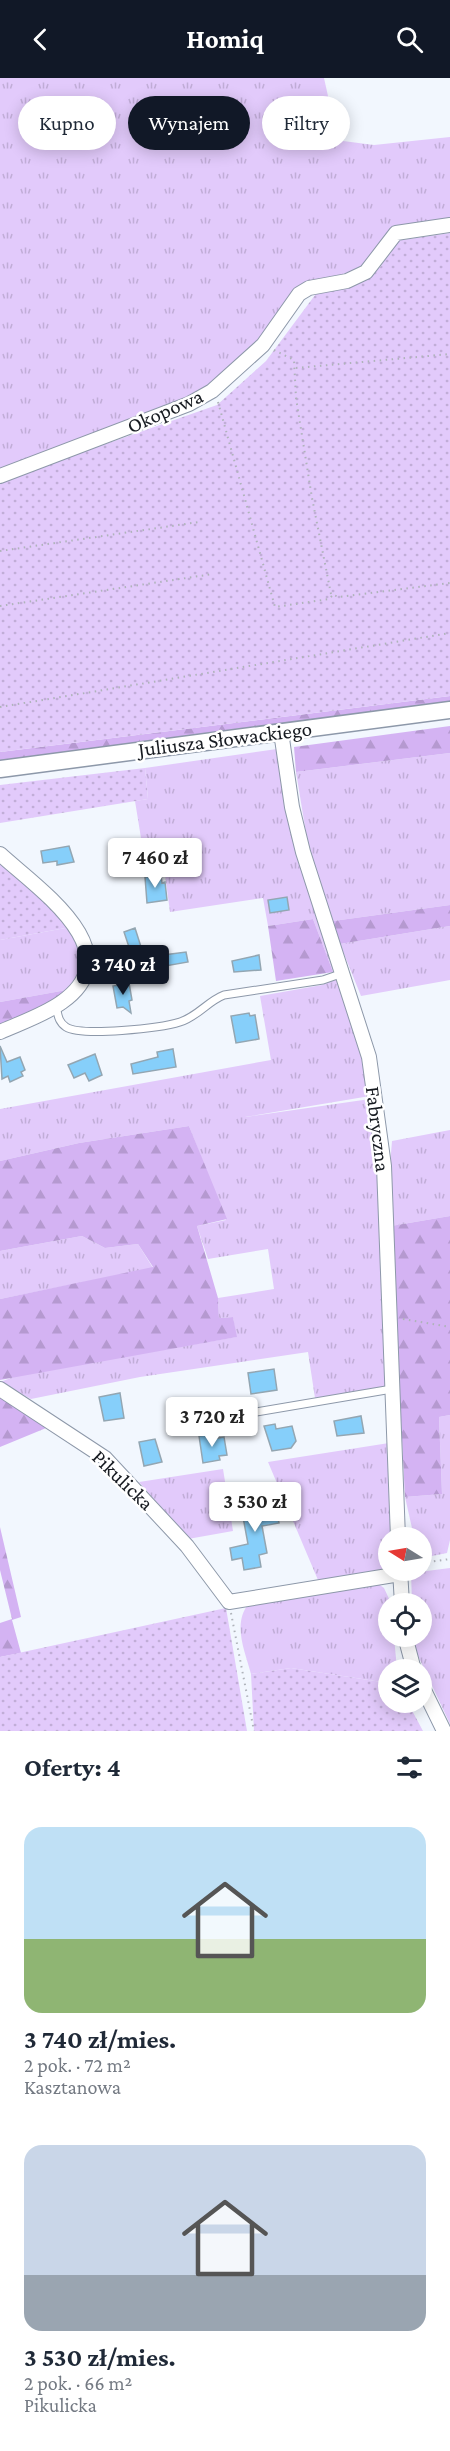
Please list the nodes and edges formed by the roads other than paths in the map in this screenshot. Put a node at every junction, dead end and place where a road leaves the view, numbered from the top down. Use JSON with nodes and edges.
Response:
{"nodes":[{"id":1,"x":450,"y":225,"type":"edge"},
{"id":2,"x":0,"y":476,"type":"edge"},
{"id":3,"x":450,"y":710,"type":"edge"},
{"id":4,"x":281,"y":732,"type":"junction"},
{"id":5,"x":0,"y":769,"type":"edge"},
{"id":6,"x":0,"y":854,"type":"edge"},
{"id":7,"x":343,"y":973,"type":"junction"},
{"id":8,"x":56,"y":1007,"type":"junction"},
{"id":9,"x":0,"y":1032,"type":"edge"},
{"id":10,"x":0,"y":1389,"type":"edge"},
{"id":11,"x":392,"y":1389,"type":"junction"},
{"id":12,"x":191,"y":1423,"type":"dead end"},
{"id":13,"x":398,"y":1527,"type":"edge"},
{"id":14,"x":378,"y":1576,"type":"edge"},
{"id":15,"x":432,"y":1706,"type":"edge"},
{"id":16,"x":444,"y":1731,"type":"edge"}],
"edges":[{"from":1,"to":2,"type":"street","name":"Okopowa"},
{"from":3,"to":4,"type":"street","name":"Juliusza Słowackiego"},
{"from":4,"to":5,"type":"street","name":"Juliusza Słowackiego"},
{"from":4,"to":7,"type":"street","name":"Fabryczna"},
{"from":6,"to":8,"type":"street"},
{"from":7,"to":8,"type":"lane"},
{"from":7,"to":11,"type":"street","name":"Fabryczna"},
{"from":8,"to":9,"type":"street"},
{"from":10,"to":14,"type":"street","name":"Pikulicka"},
{"from":11,"to":12,"type":"lane"},
{"from":11,"to":13,"type":"street","name":"Fabryczna"},
{"from":15,"to":16,"type":"street"}]}
